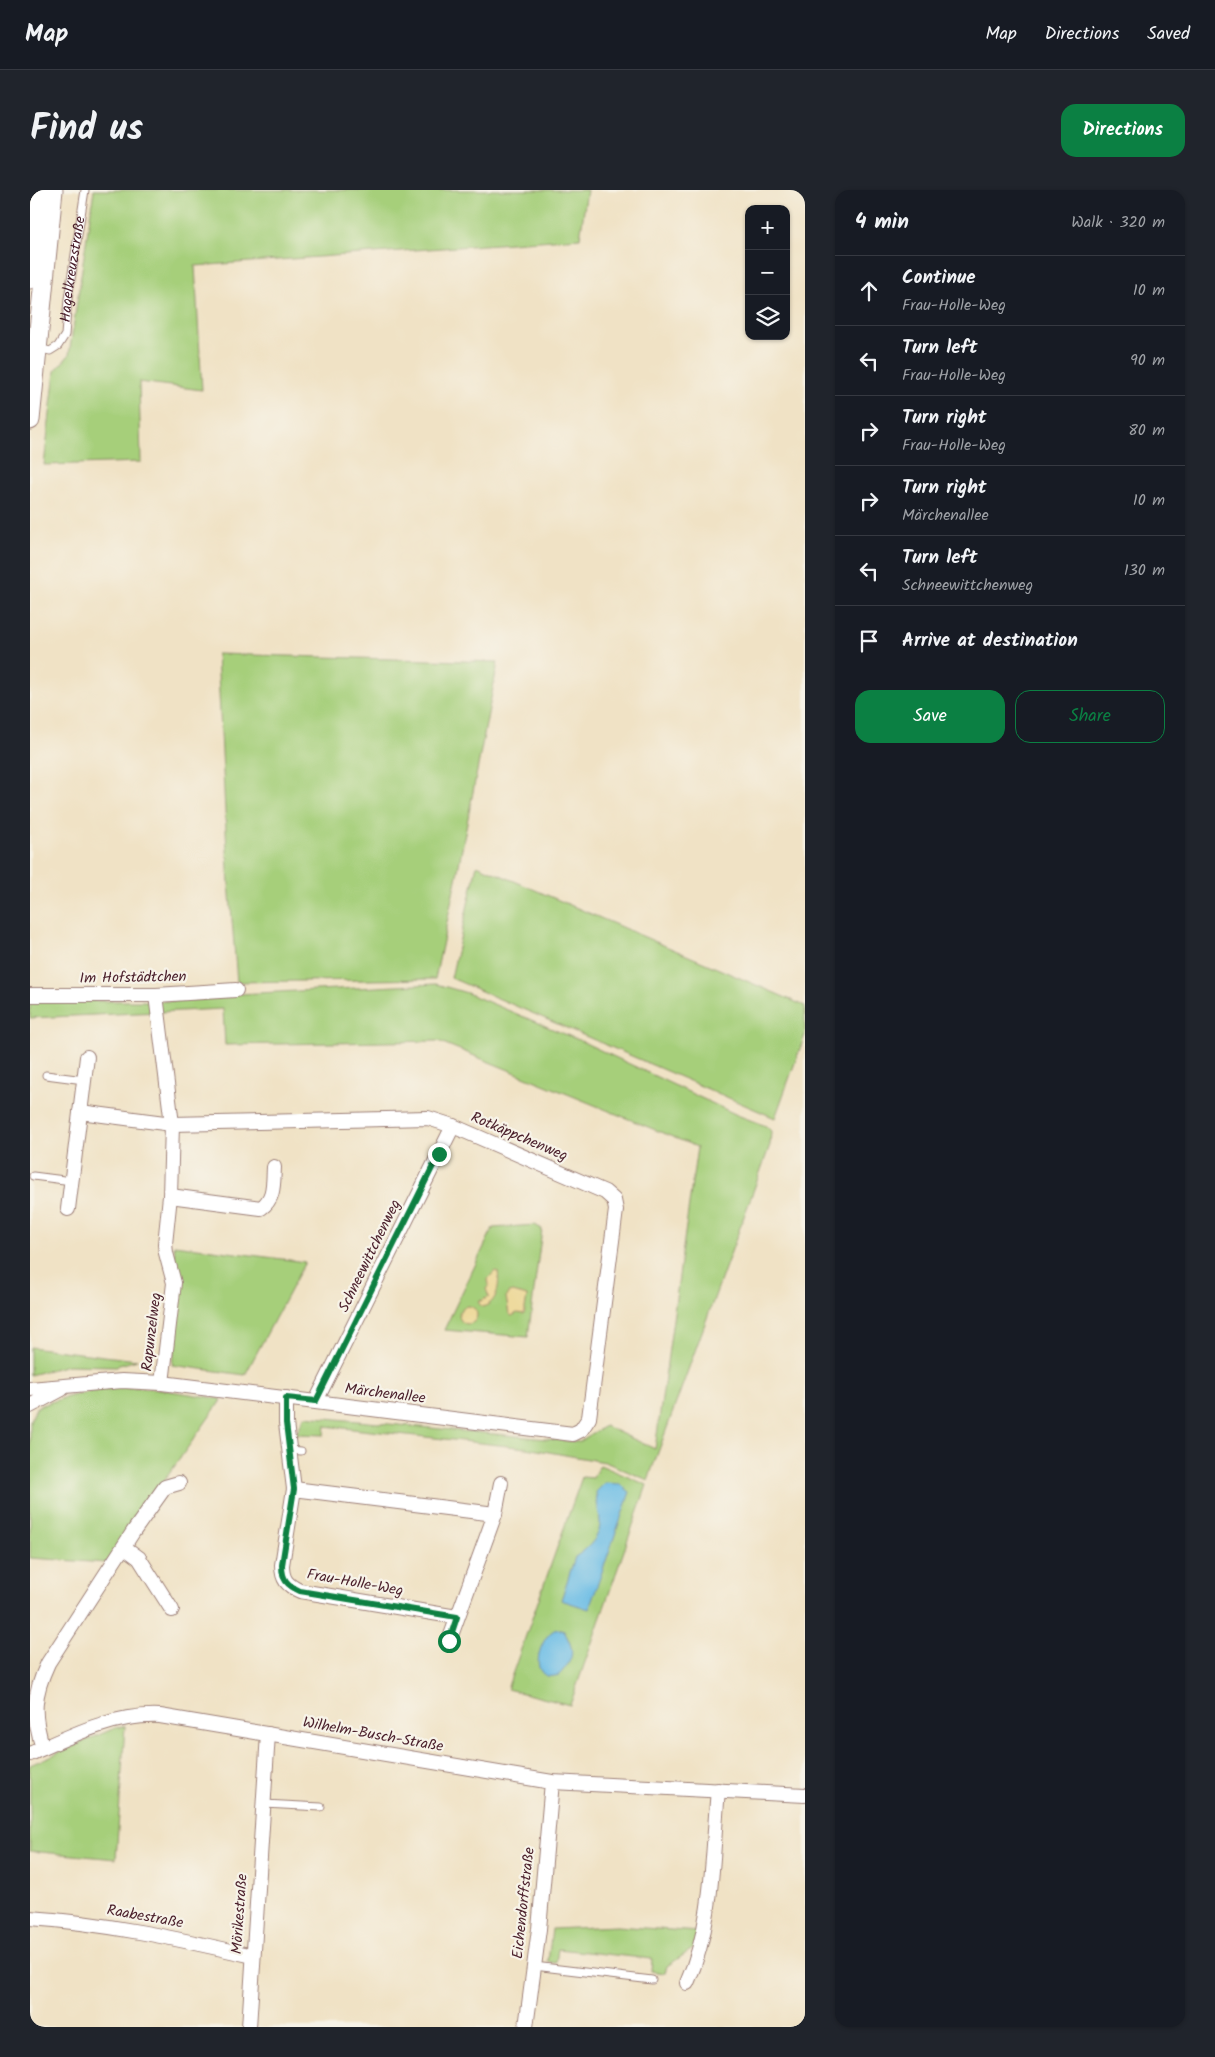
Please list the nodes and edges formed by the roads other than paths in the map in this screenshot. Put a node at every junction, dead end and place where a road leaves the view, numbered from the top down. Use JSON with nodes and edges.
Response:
{"nodes":[{"id":1,"x":41,"y":190,"type":"edge"},
{"id":2,"x":53,"y":190,"type":"edge"},
{"id":3,"x":85,"y":190,"type":"edge"},
{"id":4,"x":30,"y":279,"type":"edge"},
{"id":5,"x":34,"y":344,"type":"edge"},
{"id":6,"x":30,"y":420,"type":"edge"},
{"id":7,"x":236,"y":990,"type":"dead end"},
{"id":8,"x":30,"y":995,"type":"edge"},
{"id":9,"x":156,"y":995,"type":"junction"},
{"id":10,"x":87,"y":1057,"type":"dead end"},
{"id":11,"x":46,"y":1075,"type":"dead end"},
{"id":12,"x":84,"y":1080,"type":"junction"},
{"id":13,"x":80,"y":1112,"type":"junction"},
{"id":14,"x":172,"y":1124,"type":"junction"},
{"id":15,"x":453,"y":1126,"type":"junction"},
{"id":16,"x":274,"y":1167,"type":"dead end"},
{"id":17,"x":33,"y":1176,"type":"dead end"},
{"id":18,"x":72,"y":1181,"type":"junction"},
{"id":19,"x":170,"y":1196,"type":"junction"},
{"id":20,"x":68,"y":1209,"type":"dead end"},
{"id":21,"x":162,"y":1383,"type":"junction"},
{"id":22,"x":65,"y":1387,"type":"junction"},
{"id":23,"x":30,"y":1389,"type":"edge"},
{"id":24,"x":286,"y":1398,"type":"junction"},
{"id":25,"x":316,"y":1401,"type":"junction"},
{"id":26,"x":30,"y":1406,"type":"edge"},
{"id":27,"x":581,"y":1430,"type":"joint"},
{"id":28,"x":179,"y":1483,"type":"dead end"},
{"id":29,"x":501,"y":1483,"type":"dead end"},
{"id":30,"x":294,"y":1489,"type":"junction"},
{"id":31,"x":495,"y":1514,"type":"junction"},
{"id":32,"x":124,"y":1547,"type":"junction"},
{"id":33,"x":172,"y":1610,"type":"dead end"},
{"id":34,"x":457,"y":1617,"type":"junction"},
{"id":35,"x":449,"y":1641,"type":"dead end"},
{"id":36,"x":268,"y":1734,"type":"junction"},
{"id":37,"x":36,"y":1751,"type":"edge"},
{"id":38,"x":552,"y":1782,"type":"junction"},
{"id":39,"x":718,"y":1790,"type":"junction"},
{"id":40,"x":805,"y":1795,"type":"edge"},
{"id":41,"x":264,"y":1804,"type":"junction"},
{"id":42,"x":321,"y":1807,"type":"dead end"},
{"id":43,"x":30,"y":1918,"type":"edge"},
{"id":44,"x":253,"y":1956,"type":"junction"},
{"id":45,"x":534,"y":1966,"type":"junction"},
{"id":46,"x":652,"y":1980,"type":"dead end"},
{"id":47,"x":687,"y":1983,"type":"dead end"},
{"id":48,"x":249,"y":2027,"type":"edge"},
{"id":49,"x":526,"y":2027,"type":"edge"}],
"edges":[{"from":1,"to":4,"type":"street"},
{"from":2,"to":5,"type":"street","name":"Hagelkreuzstraße"},
{"from":3,"to":5,"type":"lane","name":"Hagelkreuzstraße"},
{"from":5,"to":6,"type":"street"},
{"from":7,"to":9,"type":"street","name":"Im Hofstädtchen"},
{"from":8,"to":9,"type":"street","name":"Im Hofstädtchen"},
{"from":9,"to":14,"type":"street","name":"Rapunzelweg"},
{"from":10,"to":12,"type":"street"},
{"from":11,"to":12,"type":"lane"},
{"from":12,"to":13,"type":"street"},
{"from":13,"to":14,"type":"street"},
{"from":13,"to":18,"type":"street"},
{"from":14,"to":15,"type":"street","name":"Rotkäppchenweg"},
{"from":14,"to":19,"type":"street","name":"Rapunzelweg"},
{"from":15,"to":25,"type":"street","name":"Schneewittchenweg"},
{"from":15,"to":27,"type":"street","name":"Rotkäppchenweg"},
{"from":16,"to":19,"type":"street"},
{"from":17,"to":18,"type":"lane"},
{"from":18,"to":20,"type":"street"},
{"from":19,"to":21,"type":"street","name":"Rapunzelweg"},
{"from":21,"to":22,"type":"street","name":"Märchenallee"},
{"from":21,"to":24,"type":"street","name":"Märchenallee"},
{"from":22,"to":23,"type":"street","name":"Märchenallee"},
{"from":22,"to":26,"type":"street","name":"Märchenallee"},
{"from":24,"to":25,"type":"street","name":"Märchenallee"},
{"from":24,"to":30,"type":"street","name":"Frau-Holle-Weg"},
{"from":25,"to":27,"type":"street","name":"Märchenallee"},
{"from":28,"to":32,"type":"street"},
{"from":29,"to":31,"type":"street"},
{"from":30,"to":31,"type":"street"},
{"from":30,"to":34,"type":"street","name":"Frau-Holle-Weg"},
{"from":31,"to":34,"type":"street"},
{"from":32,"to":33,"type":"street"},
{"from":32,"to":37,"type":"street"},
{"from":34,"to":35,"type":"street"},
{"from":36,"to":37,"type":"street","name":"Wilhelm-Busch-Straße"},
{"from":36,"to":38,"type":"street","name":"Wilhelm-Busch-Straße"},
{"from":36,"to":41,"type":"street","name":"Mörikestraße"},
{"from":38,"to":39,"type":"street","name":"Wilhelm-Busch-Straße"},
{"from":38,"to":45,"type":"street","name":"Eichendorffstraße"},
{"from":39,"to":40,"type":"street","name":"Wilhelm-Busch-Straße"},
{"from":39,"to":47,"type":"street"},
{"from":41,"to":42,"type":"lane"},
{"from":41,"to":44,"type":"street","name":"Mörikestraße"},
{"from":43,"to":44,"type":"street","name":"Raabestraße"},
{"from":44,"to":48,"type":"street","name":"Mörikestraße"},
{"from":45,"to":46,"type":"lane"},
{"from":45,"to":49,"type":"street","name":"Eichendorffstraße"}]}
